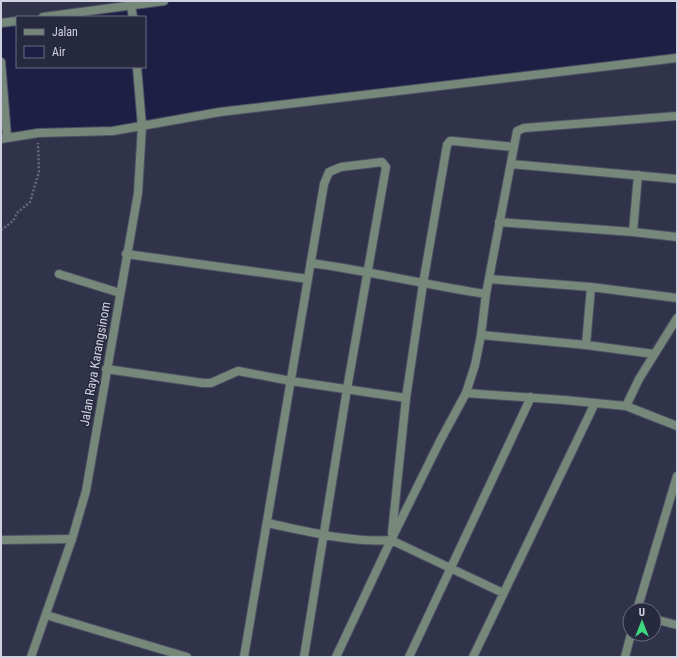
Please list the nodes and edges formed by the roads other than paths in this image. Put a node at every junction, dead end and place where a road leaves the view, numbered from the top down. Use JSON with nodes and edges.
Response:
{"nodes":[{"id":1,"x":164,"y":1,"type":"edge"},
{"id":2,"x":131,"y":3,"type":"edge"},
{"id":3,"x":49,"y":16,"type":"edge"},
{"id":4,"x":133,"y":16,"type":"edge"},
{"id":5,"x":16,"y":21,"type":"edge"},
{"id":6,"x":1,"y":23,"type":"edge"},
{"id":7,"x":677,"y":58,"type":"edge"},
{"id":8,"x":1,"y":62,"type":"edge"},
{"id":9,"x":137,"y":68,"type":"edge"},
{"id":10,"x":677,"y":116,"type":"edge"},
{"id":11,"x":142,"y":126,"type":"junction"},
{"id":12,"x":4,"y":138,"type":"edge"},
{"id":13,"x":514,"y":147,"type":"junction"},
{"id":14,"x":511,"y":164,"type":"junction"},
{"id":15,"x":638,"y":175,"type":"junction"},
{"id":16,"x":677,"y":179,"type":"edge"},
{"id":17,"x":499,"y":222,"type":"junction"},
{"id":18,"x":633,"y":232,"type":"junction"},
{"id":19,"x":677,"y":237,"type":"edge"},
{"id":20,"x":126,"y":254,"type":"junction"},
{"id":21,"x":311,"y":263,"type":"junction"},
{"id":22,"x":367,"y":271,"type":"junction"},
{"id":23,"x":59,"y":274,"type":"dead end"},
{"id":24,"x":308,"y":279,"type":"junction"},
{"id":25,"x":490,"y":279,"type":"junction"},
{"id":26,"x":423,"y":284,"type":"junction"},
{"id":27,"x":591,"y":287,"type":"junction"},
{"id":28,"x":120,"y":293,"type":"junction"},
{"id":29,"x":486,"y":294,"type":"junction"},
{"id":30,"x":677,"y":298,"type":"edge"},
{"id":31,"x":677,"y":318,"type":"edge"},
{"id":32,"x":481,"y":335,"type":"junction"},
{"id":33,"x":586,"y":345,"type":"junction"},
{"id":34,"x":654,"y":354,"type":"junction"},
{"id":35,"x":106,"y":369,"type":"junction"},
{"id":36,"x":291,"y":381,"type":"junction"},
{"id":37,"x":347,"y":389,"type":"junction"},
{"id":38,"x":466,"y":393,"type":"junction"},
{"id":39,"x":531,"y":397,"type":"junction"},
{"id":40,"x":406,"y":398,"type":"junction"},
{"id":41,"x":595,"y":403,"type":"junction"},
{"id":42,"x":626,"y":406,"type":"junction"},
{"id":43,"x":677,"y":426,"type":"edge"},
{"id":44,"x":677,"y":476,"type":"edge"},
{"id":45,"x":267,"y":523,"type":"junction"},
{"id":46,"x":324,"y":534,"type":"junction"},
{"id":47,"x":72,"y":538,"type":"junction"},
{"id":48,"x":1,"y":540,"type":"edge"},
{"id":49,"x":391,"y":540,"type":"junction"},
{"id":50,"x":450,"y":568,"type":"junction"},
{"id":51,"x":503,"y":593,"type":"junction"},
{"id":52,"x":639,"y":602,"type":"edge"},
{"id":53,"x":46,"y":615,"type":"junction"},
{"id":54,"x":662,"y":621,"type":"edge"},
{"id":55,"x":677,"y":625,"type":"edge"},
{"id":56,"x":629,"y":642,"type":"edge"},
{"id":57,"x":31,"y":657,"type":"edge"},
{"id":58,"x":187,"y":657,"type":"edge"},
{"id":59,"x":244,"y":657,"type":"edge"},
{"id":60,"x":304,"y":657,"type":"edge"},
{"id":61,"x":336,"y":657,"type":"edge"},
{"id":62,"x":408,"y":657,"type":"edge"},
{"id":63,"x":473,"y":657,"type":"edge"},
{"id":64,"x":625,"y":657,"type":"edge"}],
"edges":[{"from":1,"to":2,"type":"street"},
{"from":2,"to":3,"type":"street"},
{"from":2,"to":4,"type":"street"},
{"from":5,"to":6,"type":"street"},
{"from":7,"to":11,"type":"street"},
{"from":8,"to":12,"type":"street"},
{"from":9,"to":11,"type":"street","name":"Jalan Raya Karangsinom"},
{"from":10,"to":13,"type":"street"},
{"from":11,"to":12,"type":"street"},
{"from":11,"to":20,"type":"street","name":"Jalan Raya Karangsinom"},
{"from":13,"to":14,"type":"street"},
{"from":13,"to":26,"type":"street"},
{"from":14,"to":15,"type":"street"},
{"from":14,"to":17,"type":"street"},
{"from":15,"to":16,"type":"street"},
{"from":15,"to":18,"type":"street"},
{"from":17,"to":18,"type":"street"},
{"from":17,"to":25,"type":"street"},
{"from":18,"to":19,"type":"street"},
{"from":20,"to":24,"type":"street"},
{"from":20,"to":28,"type":"street","name":"Jalan Raya Karangsinom"},
{"from":21,"to":22,"type":"street"},
{"from":21,"to":22,"type":"street"},
{"from":21,"to":24,"type":"street"},
{"from":22,"to":26,"type":"street"},
{"from":22,"to":37,"type":"street"},
{"from":23,"to":28,"type":"street"},
{"from":24,"to":36,"type":"street"},
{"from":25,"to":27,"type":"street"},
{"from":25,"to":29,"type":"street"},
{"from":26,"to":29,"type":"street"},
{"from":26,"to":40,"type":"street"},
{"from":27,"to":30,"type":"street"},
{"from":27,"to":33,"type":"street"},
{"from":28,"to":35,"type":"street","name":"Jalan Raya Karangsinom"},
{"from":29,"to":32,"type":"street"},
{"from":31,"to":34,"type":"street"},
{"from":32,"to":33,"type":"street"},
{"from":32,"to":38,"type":"street"},
{"from":33,"to":34,"type":"street"},
{"from":34,"to":42,"type":"street"},
{"from":35,"to":36,"type":"street"},
{"from":35,"to":47,"type":"street","name":"Jalan Raya Karangsinom"},
{"from":36,"to":37,"type":"street"},
{"from":36,"to":45,"type":"street"},
{"from":37,"to":40,"type":"street"},
{"from":37,"to":46,"type":"street"},
{"from":38,"to":39,"type":"street"},
{"from":38,"to":49,"type":"street"},
{"from":39,"to":41,"type":"street"},
{"from":39,"to":50,"type":"street"},
{"from":40,"to":49,"type":"street"},
{"from":41,"to":42,"type":"street"},
{"from":41,"to":51,"type":"street"},
{"from":42,"to":43,"type":"street"},
{"from":44,"to":52,"type":"street"},
{"from":45,"to":46,"type":"street"},
{"from":45,"to":59,"type":"street"},
{"from":46,"to":49,"type":"street"},
{"from":46,"to":60,"type":"street"},
{"from":47,"to":48,"type":"street"},
{"from":47,"to":53,"type":"street","name":"Jalan Raya Karangsinom"},
{"from":49,"to":50,"type":"street"},
{"from":49,"to":61,"type":"street"},
{"from":50,"to":51,"type":"street"},
{"from":50,"to":62,"type":"street"},
{"from":51,"to":63,"type":"street"},
{"from":53,"to":57,"type":"street","name":"Jalan Raya Karangsinom"},
{"from":53,"to":58,"type":"street"},
{"from":54,"to":55,"type":"street"},
{"from":56,"to":64,"type":"street"}]}
